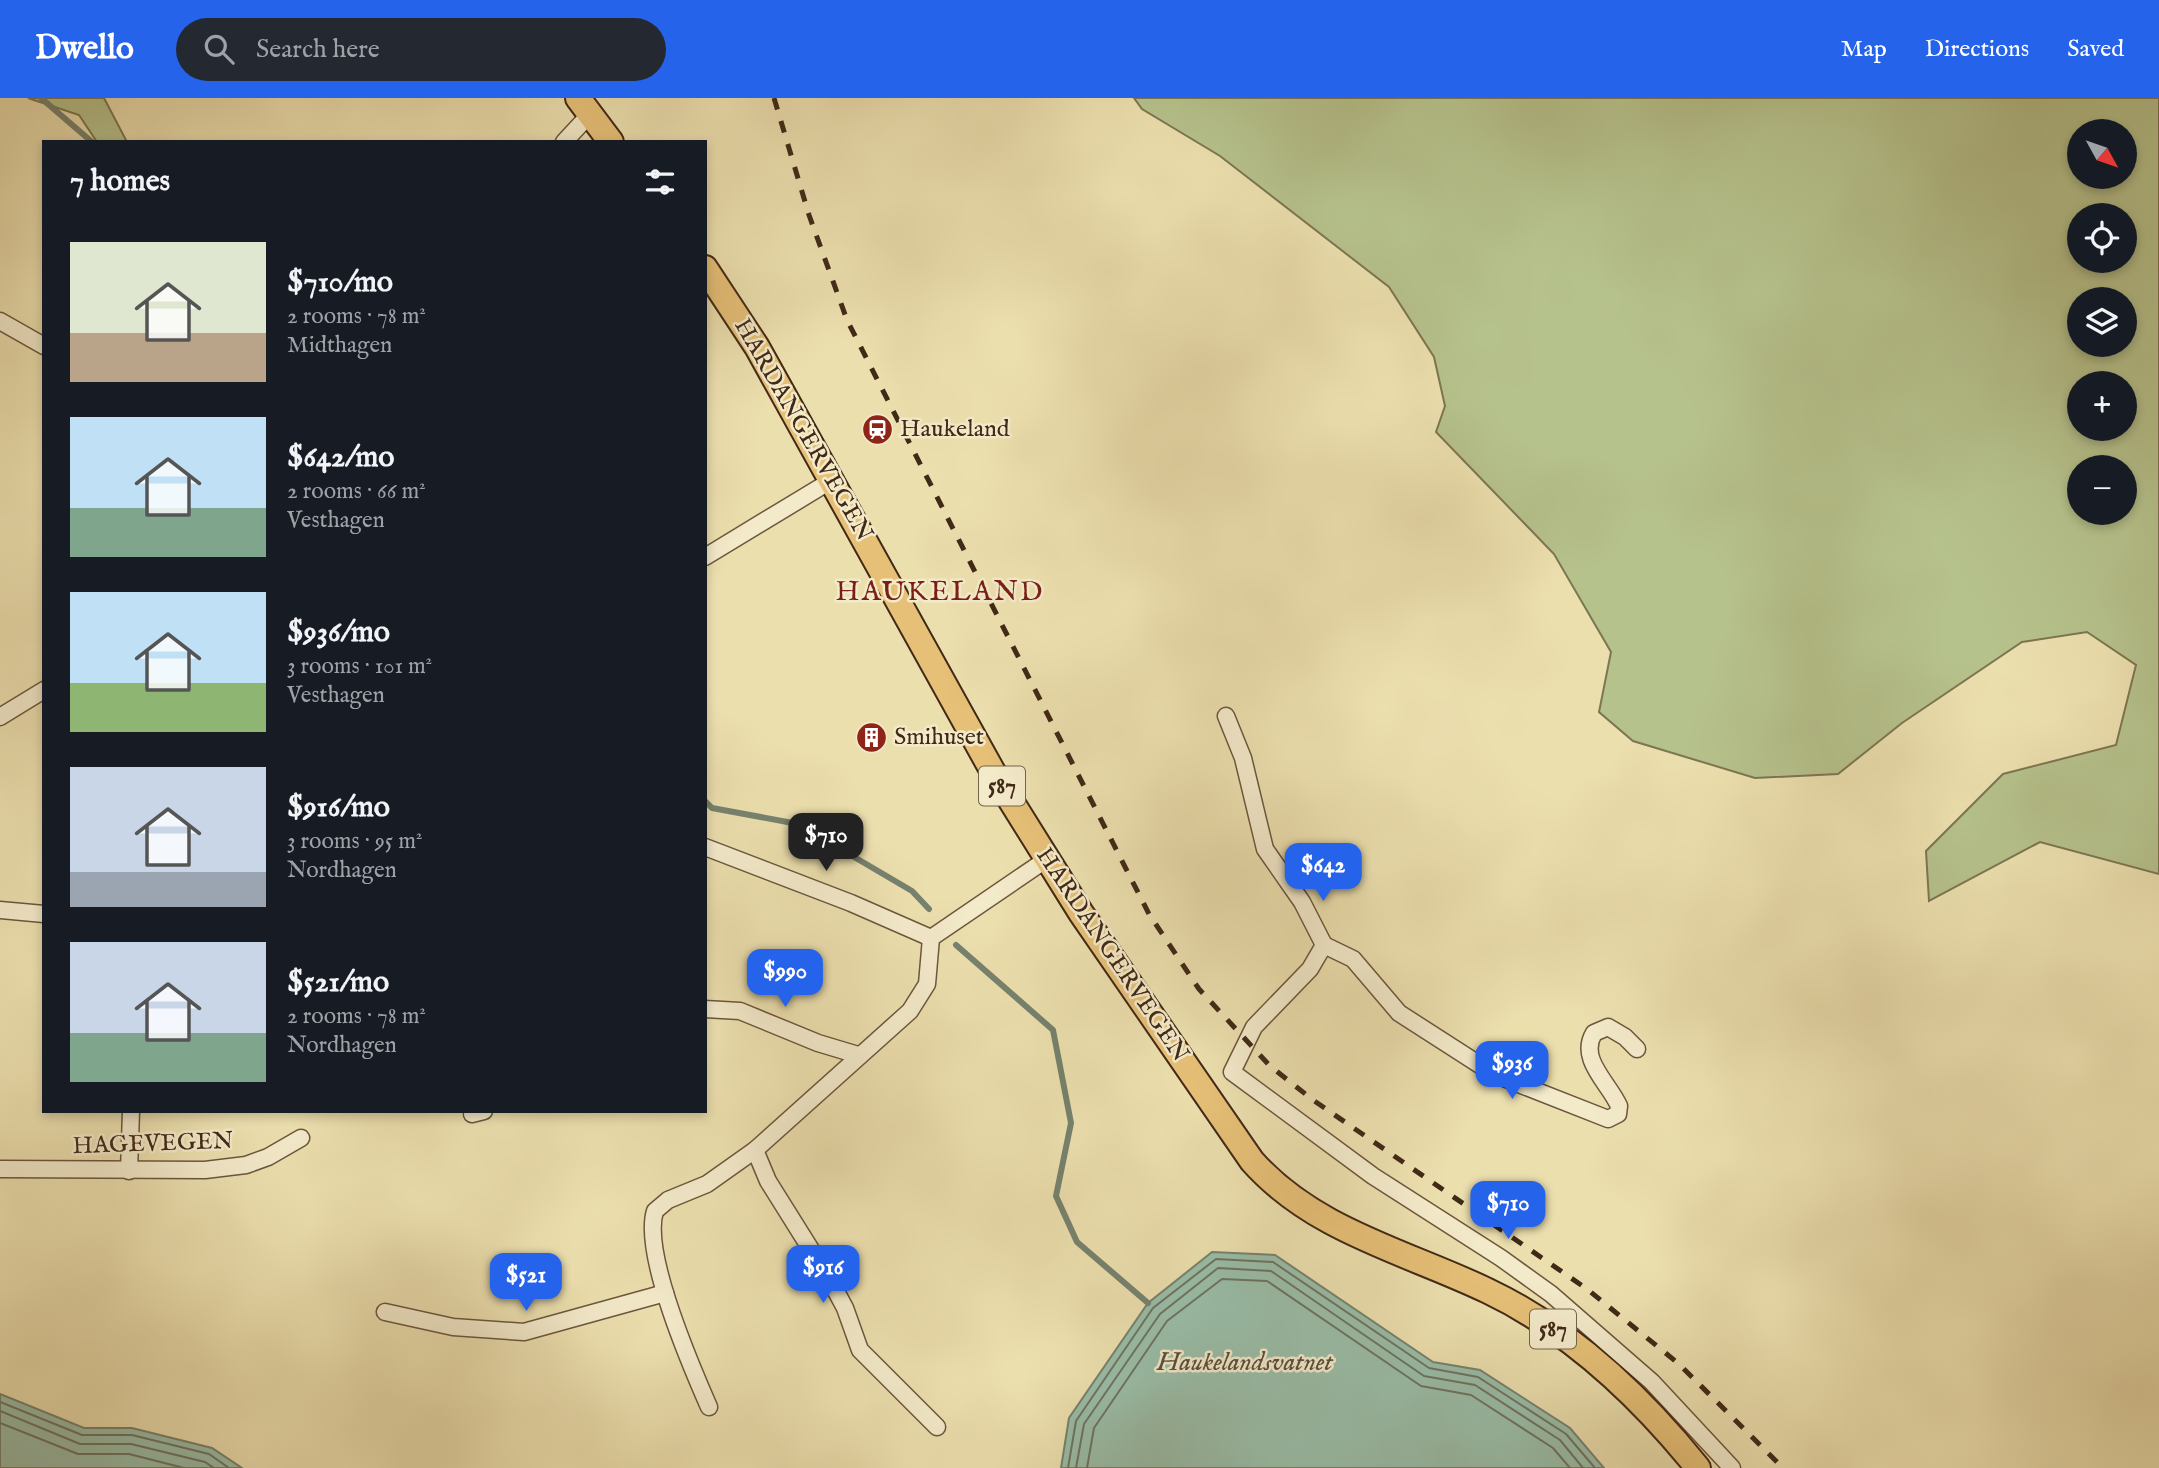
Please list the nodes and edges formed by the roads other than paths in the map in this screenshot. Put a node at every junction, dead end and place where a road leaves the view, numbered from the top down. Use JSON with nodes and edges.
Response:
{"nodes":[{"id":1,"x":584,"y":106,"type":"edge"},
{"id":2,"x":565,"y":140,"type":"edge"},
{"id":3,"x":610,"y":140,"type":"edge"},
{"id":4,"x":707,"y":271,"type":"edge"},
{"id":5,"x":0,"y":321,"type":"edge"},
{"id":6,"x":42,"y":345,"type":"edge"},
{"id":7,"x":832,"y":480,"type":"junction"},
{"id":8,"x":707,"y":556,"type":"edge"},
{"id":9,"x":42,"y":691,"type":"edge"},
{"id":10,"x":1226,"y":716,"type":"dead end"},
{"id":11,"x":0,"y":718,"type":"edge"},
{"id":12,"x":707,"y":848,"type":"edge"},
{"id":13,"x":1047,"y":859,"type":"junction"},
{"id":14,"x":0,"y":910,"type":"edge"},
{"id":15,"x":42,"y":914,"type":"edge"},
{"id":16,"x":931,"y":938,"type":"junction"},
{"id":17,"x":1324,"y":945,"type":"junction"},
{"id":18,"x":707,"y":1009,"type":"edge"},
{"id":19,"x":1637,"y":1049,"type":"dead end"},
{"id":20,"x":858,"y":1055,"type":"junction"},
{"id":21,"x":131,"y":1113,"type":"edge"},
{"id":22,"x":301,"y":1138,"type":"dead end"},
{"id":23,"x":755,"y":1150,"type":"junction"},
{"id":24,"x":0,"y":1169,"type":"edge"},
{"id":25,"x":129,"y":1171,"type":"junction"},
{"id":26,"x":665,"y":1293,"type":"junction"},
{"id":27,"x":385,"y":1312,"type":"dead end"},
{"id":28,"x":709,"y":1407,"type":"dead end"},
{"id":29,"x":937,"y":1427,"type":"dead end"},
{"id":30,"x":1698,"y":1468,"type":"edge"},
{"id":31,"x":1732,"y":1468,"type":"edge"}],
"edges":[{"from":1,"to":2,"type":"street"},
{"from":1,"to":3,"type":"main road"},
{"from":4,"to":7,"type":"main road","name":"HARDANGERVEGEN","number":"587"},
{"from":5,"to":6,"type":"street"},
{"from":7,"to":8,"type":"street"},
{"from":7,"to":13,"type":"main road","name":"HARDANGERVEGEN","number":"587"},
{"from":9,"to":11,"type":"street"},
{"from":10,"to":17,"type":"street"},
{"from":12,"to":16,"type":"street"},
{"from":13,"to":16,"type":"street"},
{"from":13,"to":30,"type":"main road","name":"HARDANGERVEGEN","number":"587"},
{"from":14,"to":15,"type":"street"},
{"from":16,"to":20,"type":"street"},
{"from":17,"to":19,"type":"street"},
{"from":17,"to":31,"type":"street"},
{"from":18,"to":20,"type":"street"},
{"from":20,"to":23,"type":"street"},
{"from":21,"to":25,"type":"street"},
{"from":22,"to":25,"type":"street","name":"HAGEVEGEN"},
{"from":23,"to":26,"type":"street"},
{"from":23,"to":29,"type":"street"},
{"from":24,"to":25,"type":"street","name":"HAGEVEGEN"},
{"from":26,"to":27,"type":"street"},
{"from":26,"to":28,"type":"street"}]}
